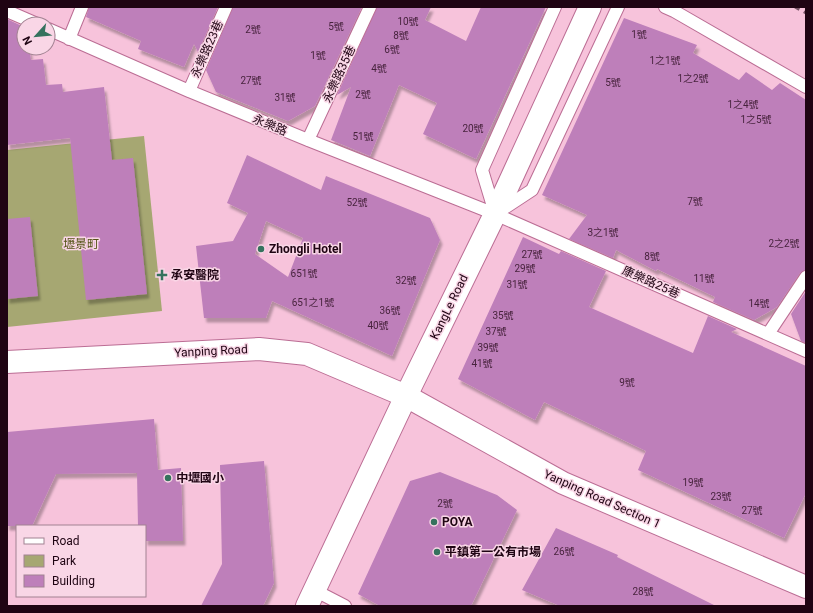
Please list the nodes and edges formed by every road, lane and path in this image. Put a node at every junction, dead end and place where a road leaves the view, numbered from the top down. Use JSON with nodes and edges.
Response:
{"nodes":[{"id":1,"x":82,"y":7,"type":"edge"},
{"id":2,"x":226,"y":7,"type":"edge"},
{"id":3,"x":370,"y":7,"type":"edge"},
{"id":4,"x":555,"y":7,"type":"edge"},
{"id":5,"x":590,"y":7,"type":"edge"},
{"id":6,"x":618,"y":7,"type":"edge"},
{"id":7,"x":665,"y":7,"type":"edge"},
{"id":8,"x":7,"y":10,"type":"edge"},
{"id":9,"x":19,"y":16,"type":"edge"},
{"id":10,"x":56,"y":33,"type":"edge"},
{"id":11,"x":69,"y":39,"type":"junction"},
{"id":12,"x":806,"y":87,"type":"edge"},
{"id":13,"x":188,"y":91,"type":"junction"},
{"id":14,"x":308,"y":140,"type":"junction"},
{"id":15,"x":495,"y":214,"type":"junction"},
{"id":16,"x":806,"y":277,"type":"edge"},
{"id":17,"x":768,"y":334,"type":"junction"},
{"id":18,"x":806,"y":351,"type":"edge"},
{"id":19,"x":7,"y":362,"type":"edge"},
{"id":20,"x":406,"y":396,"type":"junction"},
{"id":21,"x":805,"y":585,"type":"edge"},
{"id":22,"x":310,"y":598,"type":"edge"},
{"id":23,"x":345,"y":606,"type":"edge"}],
"edges":[{"from":1,"to":11,"type":"lane"},
{"from":2,"to":13,"type":"lane","name":"永樂路23巷"},
{"from":3,"to":14,"type":"lane","name":"永樂路35巷"},
{"from":4,"to":15,"type":"lane"},
{"from":5,"to":15,"type":"main road","name":"KangLe Road"},
{"from":6,"to":15,"type":"lane"},
{"from":7,"to":12,"type":"lane"},
{"from":8,"to":9,"type":"lane"},
{"from":10,"to":11,"type":"lane","name":"永樂路"},
{"from":11,"to":13,"type":"lane","name":"永樂路"},
{"from":13,"to":14,"type":"lane","name":"永樂路"},
{"from":14,"to":15,"type":"lane","name":"永樂路"},
{"from":15,"to":17,"type":"lane","name":"康樂路25巷"},
{"from":15,"to":20,"type":"main road","name":"KangLe Road"},
{"from":16,"to":17,"type":"lane"},
{"from":17,"to":18,"type":"lane","name":"康樂路25巷"},
{"from":19,"to":20,"type":"main road","name":"Yanping Road"},
{"from":20,"to":21,"type":"main road","name":"Yanping Road Section 1"},
{"from":20,"to":22,"type":"main road","name":"KangLe Road"},
{"from":22,"to":23,"type":"lane"}]}
